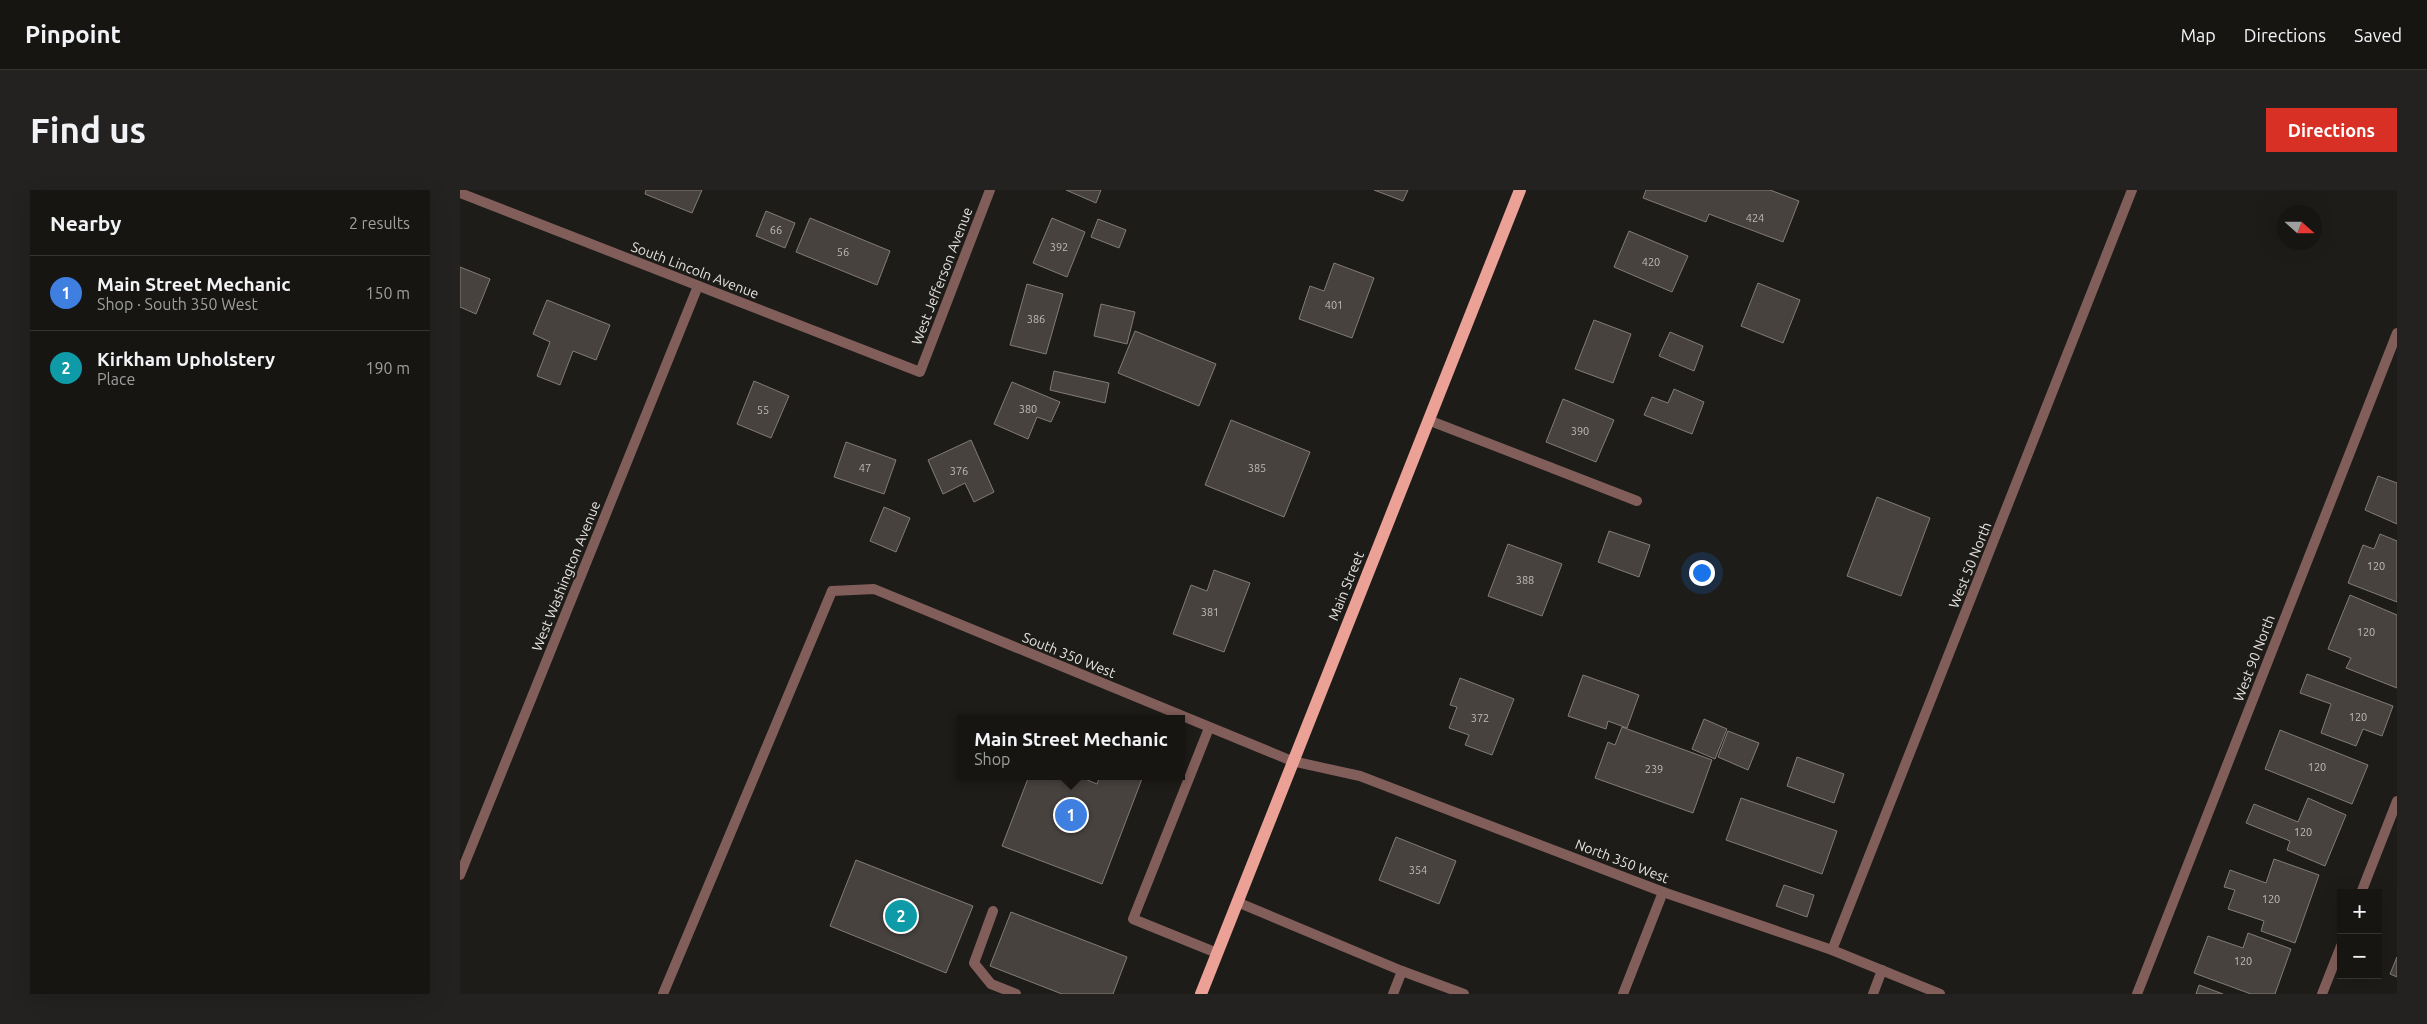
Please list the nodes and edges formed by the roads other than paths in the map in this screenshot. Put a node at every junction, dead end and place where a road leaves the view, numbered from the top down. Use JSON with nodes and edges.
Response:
{"nodes":[{"id":1,"x":990,"y":190,"type":"edge"},
{"id":2,"x":1520,"y":190,"type":"edge"},
{"id":3,"x":2132,"y":190,"type":"edge"},
{"id":4,"x":460,"y":193,"type":"edge"},
{"id":5,"x":698,"y":286,"type":"junction"},
{"id":6,"x":2397,"y":333,"type":"edge"},
{"id":7,"x":920,"y":372,"type":"joint"},
{"id":8,"x":1428,"y":420,"type":"junction"},
{"id":9,"x":1638,"y":501,"type":"dead end"},
{"id":10,"x":1178,"y":715,"type":"edge"},
{"id":11,"x":1185,"y":718,"type":"edge"},
{"id":12,"x":1209,"y":728,"type":"junction"},
{"id":13,"x":1292,"y":761,"type":"junction"},
{"id":14,"x":2397,"y":801,"type":"edge"},
{"id":15,"x":460,"y":875,"type":"edge"},
{"id":16,"x":2363,"y":889,"type":"edge"},
{"id":17,"x":1663,"y":892,"type":"junction"},
{"id":18,"x":1237,"y":902,"type":"junction"},
{"id":19,"x":993,"y":911,"type":"dead end"},
{"id":20,"x":1832,"y":950,"type":"junction"},
{"id":21,"x":1217,"y":952,"type":"junction"},
{"id":22,"x":2337,"y":956,"type":"edge"},
{"id":23,"x":1882,"y":970,"type":"junction"},
{"id":24,"x":1402,"y":971,"type":"junction"},
{"id":25,"x":663,"y":994,"type":"edge"},
{"id":26,"x":1016,"y":994,"type":"edge"},
{"id":27,"x":1201,"y":994,"type":"edge"},
{"id":28,"x":1393,"y":994,"type":"edge"},
{"id":29,"x":1464,"y":994,"type":"edge"},
{"id":30,"x":1623,"y":994,"type":"edge"},
{"id":31,"x":1873,"y":994,"type":"edge"},
{"id":32,"x":1940,"y":994,"type":"edge"},
{"id":33,"x":2137,"y":994,"type":"edge"},
{"id":34,"x":2322,"y":994,"type":"edge"}],
"edges":[{"from":1,"to":7,"type":"street","name":"West Jefferson Avenue"},
{"from":2,"to":8,"type":"main road","name":"Main Street"},
{"from":3,"to":20,"type":"street","name":"West 50 North"},
{"from":4,"to":5,"type":"street","name":"South Lincoln Avenue"},
{"from":5,"to":7,"type":"street","name":"South Lincoln Avenue"},
{"from":5,"to":15,"type":"street","name":"West Washington Avenue"},
{"from":6,"to":33,"type":"street","name":"West 90 North"},
{"from":8,"to":9,"type":"street"},
{"from":8,"to":13,"type":"main road","name":"Main Street"},
{"from":10,"to":25,"type":"street","name":"South 350 West"},
{"from":11,"to":12,"type":"street","name":"South 350 West"},
{"from":12,"to":13,"type":"street","name":"South 350 West"},
{"from":12,"to":21,"type":"street"},
{"from":13,"to":17,"type":"street","name":"North 350 West"},
{"from":13,"to":18,"type":"main road","name":"Main Street"},
{"from":14,"to":16,"type":"street"},
{"from":17,"to":20,"type":"street","name":"North 350 West"},
{"from":17,"to":30,"type":"street"},
{"from":18,"to":21,"type":"main road","name":"Main Street"},
{"from":18,"to":24,"type":"street"},
{"from":19,"to":26,"type":"street"},
{"from":20,"to":23,"type":"street","name":"North 350 West"},
{"from":21,"to":27,"type":"main road","name":"Main Street"},
{"from":22,"to":34,"type":"street"},
{"from":23,"to":31,"type":"street"},
{"from":23,"to":32,"type":"street","name":"North 350 West"},
{"from":24,"to":28,"type":"street"},
{"from":24,"to":29,"type":"street"}]}
